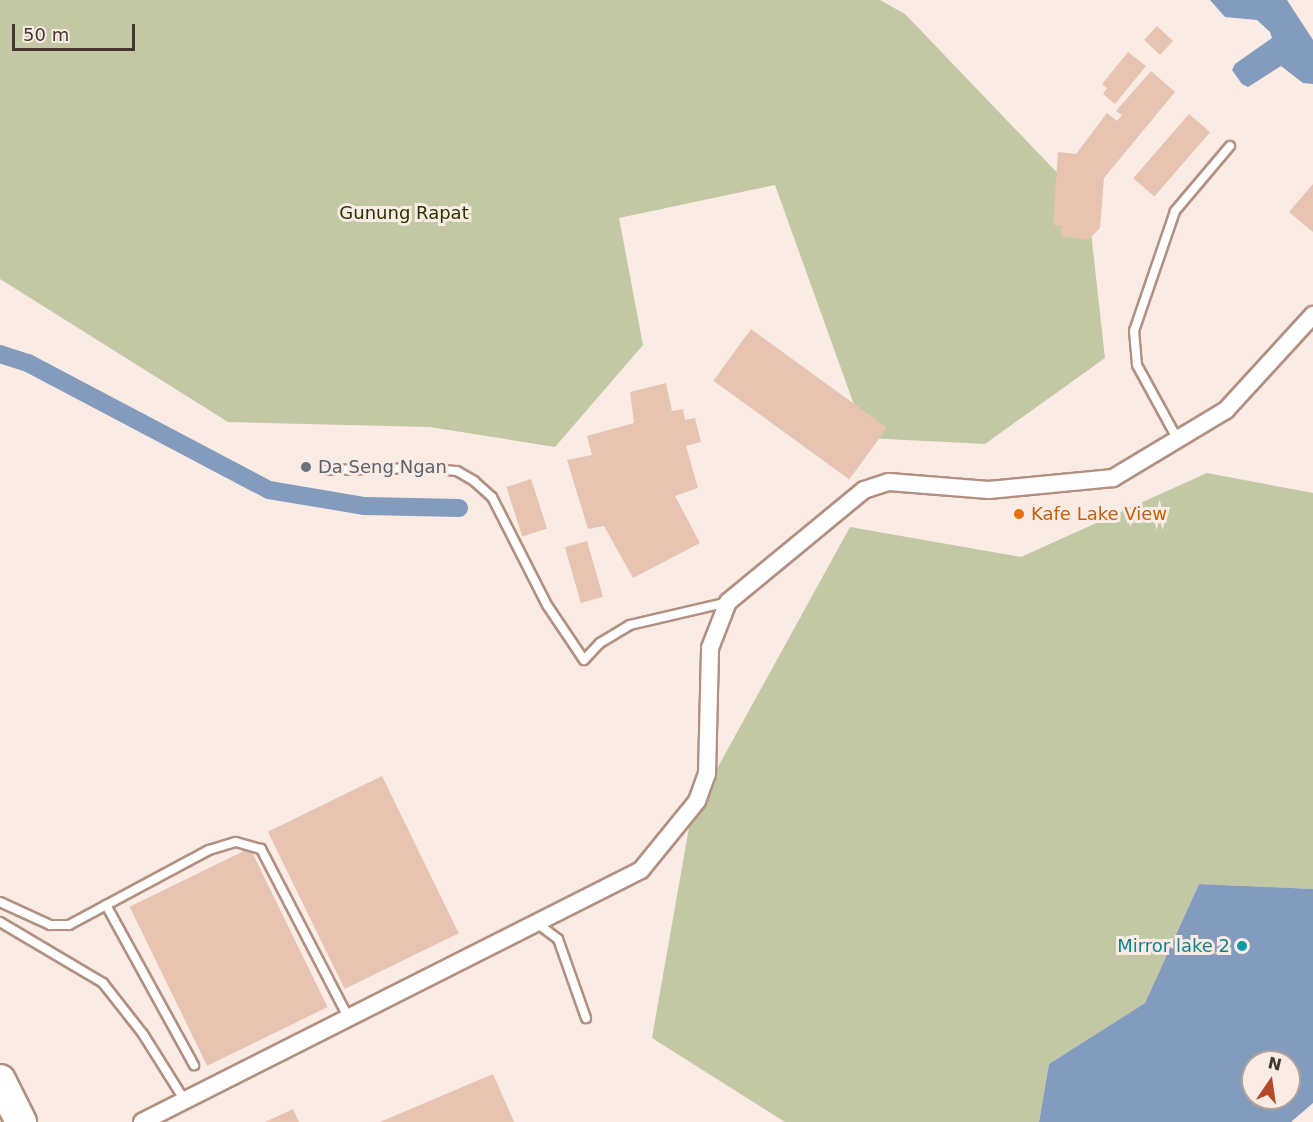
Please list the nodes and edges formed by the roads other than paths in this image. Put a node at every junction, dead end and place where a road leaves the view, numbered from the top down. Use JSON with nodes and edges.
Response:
{"nodes":[{"id":1,"x":1230,"y":146,"type":"dead end"},
{"id":2,"x":1313,"y":315,"type":"edge"},
{"id":3,"x":1178,"y":441,"type":"junction"},
{"id":4,"x":325,"y":470,"type":"dead end"},
{"id":5,"x":728,"y":602,"type":"junction"},
{"id":6,"x":0,"y":902,"type":"edge"},
{"id":7,"x":106,"y":905,"type":"junction"},
{"id":8,"x":0,"y":922,"type":"edge"},
{"id":9,"x":538,"y":924,"type":"junction"},
{"id":10,"x":586,"y":1018,"type":"dead end"},
{"id":11,"x":349,"y":1019,"type":"junction"},
{"id":12,"x":194,"y":1065,"type":"dead end"},
{"id":13,"x":0,"y":1080,"type":"edge"},
{"id":14,"x":186,"y":1103,"type":"junction"},
{"id":15,"x":21,"y":1122,"type":"edge"},
{"id":16,"x":142,"y":1122,"type":"edge"}],
"edges":[{"from":1,"to":3,"type":"lane"},
{"from":2,"to":3,"type":"street"},
{"from":3,"to":5,"type":"street"},
{"from":4,"to":5,"type":"lane"},
{"from":5,"to":9,"type":"street"},
{"from":6,"to":7,"type":"lane"},
{"from":7,"to":11,"type":"lane"},
{"from":7,"to":12,"type":"lane"},
{"from":8,"to":14,"type":"lane"},
{"from":9,"to":10,"type":"lane"},
{"from":9,"to":11,"type":"street"},
{"from":11,"to":14,"type":"street"},
{"from":13,"to":15,"type":"highway"},
{"from":14,"to":16,"type":"street"}]}
